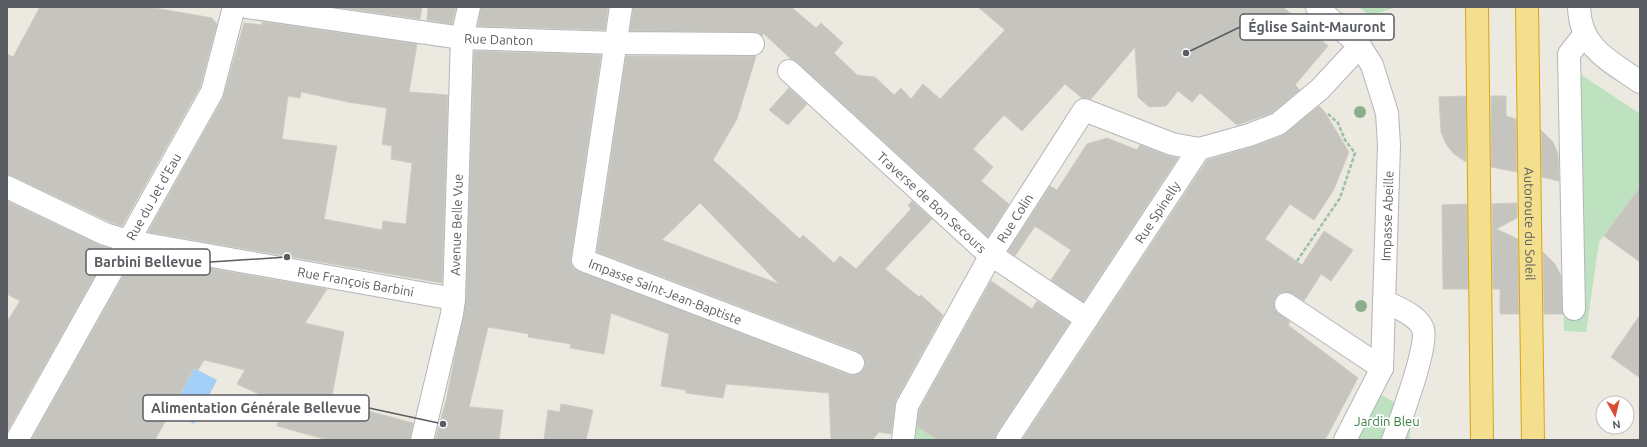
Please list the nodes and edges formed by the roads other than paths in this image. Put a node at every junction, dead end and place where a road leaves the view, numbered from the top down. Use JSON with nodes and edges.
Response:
{"nodes":[{"id":1,"x":234,"y":7,"type":"edge"},
{"id":2,"x":247,"y":7,"type":"edge"},
{"id":3,"x":469,"y":7,"type":"edge"},
{"id":4,"x":621,"y":7,"type":"edge"},
{"id":5,"x":1317,"y":7,"type":"edge"},
{"id":6,"x":1477,"y":7,"type":"edge"},
{"id":7,"x":1528,"y":7,"type":"edge"},
{"id":8,"x":1579,"y":7,"type":"edge"},
{"id":9,"x":1584,"y":35,"type":"junction"},
{"id":10,"x":462,"y":38,"type":"junction"},
{"id":11,"x":616,"y":43,"type":"junction"},
{"id":12,"x":753,"y":44,"type":"dead end"},
{"id":13,"x":1360,"y":46,"type":"junction"},
{"id":14,"x":789,"y":72,"type":"dead end"},
{"id":15,"x":1640,"y":82,"type":"edge"},
{"id":16,"x":1199,"y":149,"type":"junction"},
{"id":17,"x":7,"y":187,"type":"edge"},
{"id":18,"x":128,"y":241,"type":"junction"},
{"id":19,"x":991,"y":255,"type":"junction"},
{"id":20,"x":454,"y":299,"type":"junction"},
{"id":21,"x":1384,"y":301,"type":"junction"},
{"id":22,"x":1286,"y":304,"type":"dead end"},
{"id":23,"x":1574,"y":309,"type":"dead end"},
{"id":24,"x":1087,"y":319,"type":"junction"},
{"id":25,"x":853,"y":363,"type":"dead end"},
{"id":26,"x":1382,"y":368,"type":"junction"},
{"id":27,"x":1482,"y":430,"type":"edge"},
{"id":28,"x":17,"y":440,"type":"edge"},
{"id":29,"x":422,"y":440,"type":"edge"},
{"id":30,"x":903,"y":440,"type":"edge"},
{"id":31,"x":1007,"y":440,"type":"edge"},
{"id":32,"x":1345,"y":440,"type":"edge"},
{"id":33,"x":1393,"y":440,"type":"edge"},
{"id":34,"x":1533,"y":440,"type":"edge"}],
"edges":[{"from":1,"to":18,"type":"street","name":"Rue du Jet d'Eau"},
{"from":2,"to":10,"type":"street","name":"Rue Danton"},
{"from":3,"to":10,"type":"street","name":"Avenue Belle Vue"},
{"from":4,"to":11,"type":"street","name":"Impasse Saint-Jean-Baptiste"},
{"from":5,"to":13,"type":"street","name":"Impasse Abeille"},
{"from":6,"to":27,"type":"highway"},
{"from":7,"to":34,"type":"highway","name":"Autoroute du Soleil"},
{"from":8,"to":9,"type":"street"},
{"from":9,"to":15,"type":"street"},
{"from":9,"to":23,"type":"street"},
{"from":10,"to":11,"type":"street","name":"Rue Danton"},
{"from":10,"to":20,"type":"street","name":"Avenue Belle Vue"},
{"from":11,"to":12,"type":"street","name":"Rue Danton"},
{"from":11,"to":25,"type":"street","name":"Impasse Saint-Jean-Baptiste"},
{"from":13,"to":16,"type":"street"},
{"from":13,"to":21,"type":"street","name":"Impasse Abeille"},
{"from":14,"to":19,"type":"street","name":"Traverse de Bon Secours"},
{"from":16,"to":19,"type":"street","name":"Rue Colin"},
{"from":16,"to":24,"type":"street","name":"Rue Spinelly"},
{"from":17,"to":18,"type":"street","name":"Rue François Barbini"},
{"from":18,"to":20,"type":"street","name":"Rue François Barbini"},
{"from":18,"to":28,"type":"street","name":"Rue du Jet d'Eau"},
{"from":19,"to":24,"type":"street","name":"Traverse de Bon Secours"},
{"from":19,"to":30,"type":"street","name":"Rue Colin"},
{"from":20,"to":29,"type":"street","name":"Avenue Belle Vue"},
{"from":21,"to":26,"type":"street","name":"Impasse Abeille"},
{"from":21,"to":33,"type":"street"},
{"from":22,"to":26,"type":"street"},
{"from":24,"to":31,"type":"street","name":"Rue Spinelly"},
{"from":26,"to":32,"type":"street","name":"Impasse Abeille"}]}
